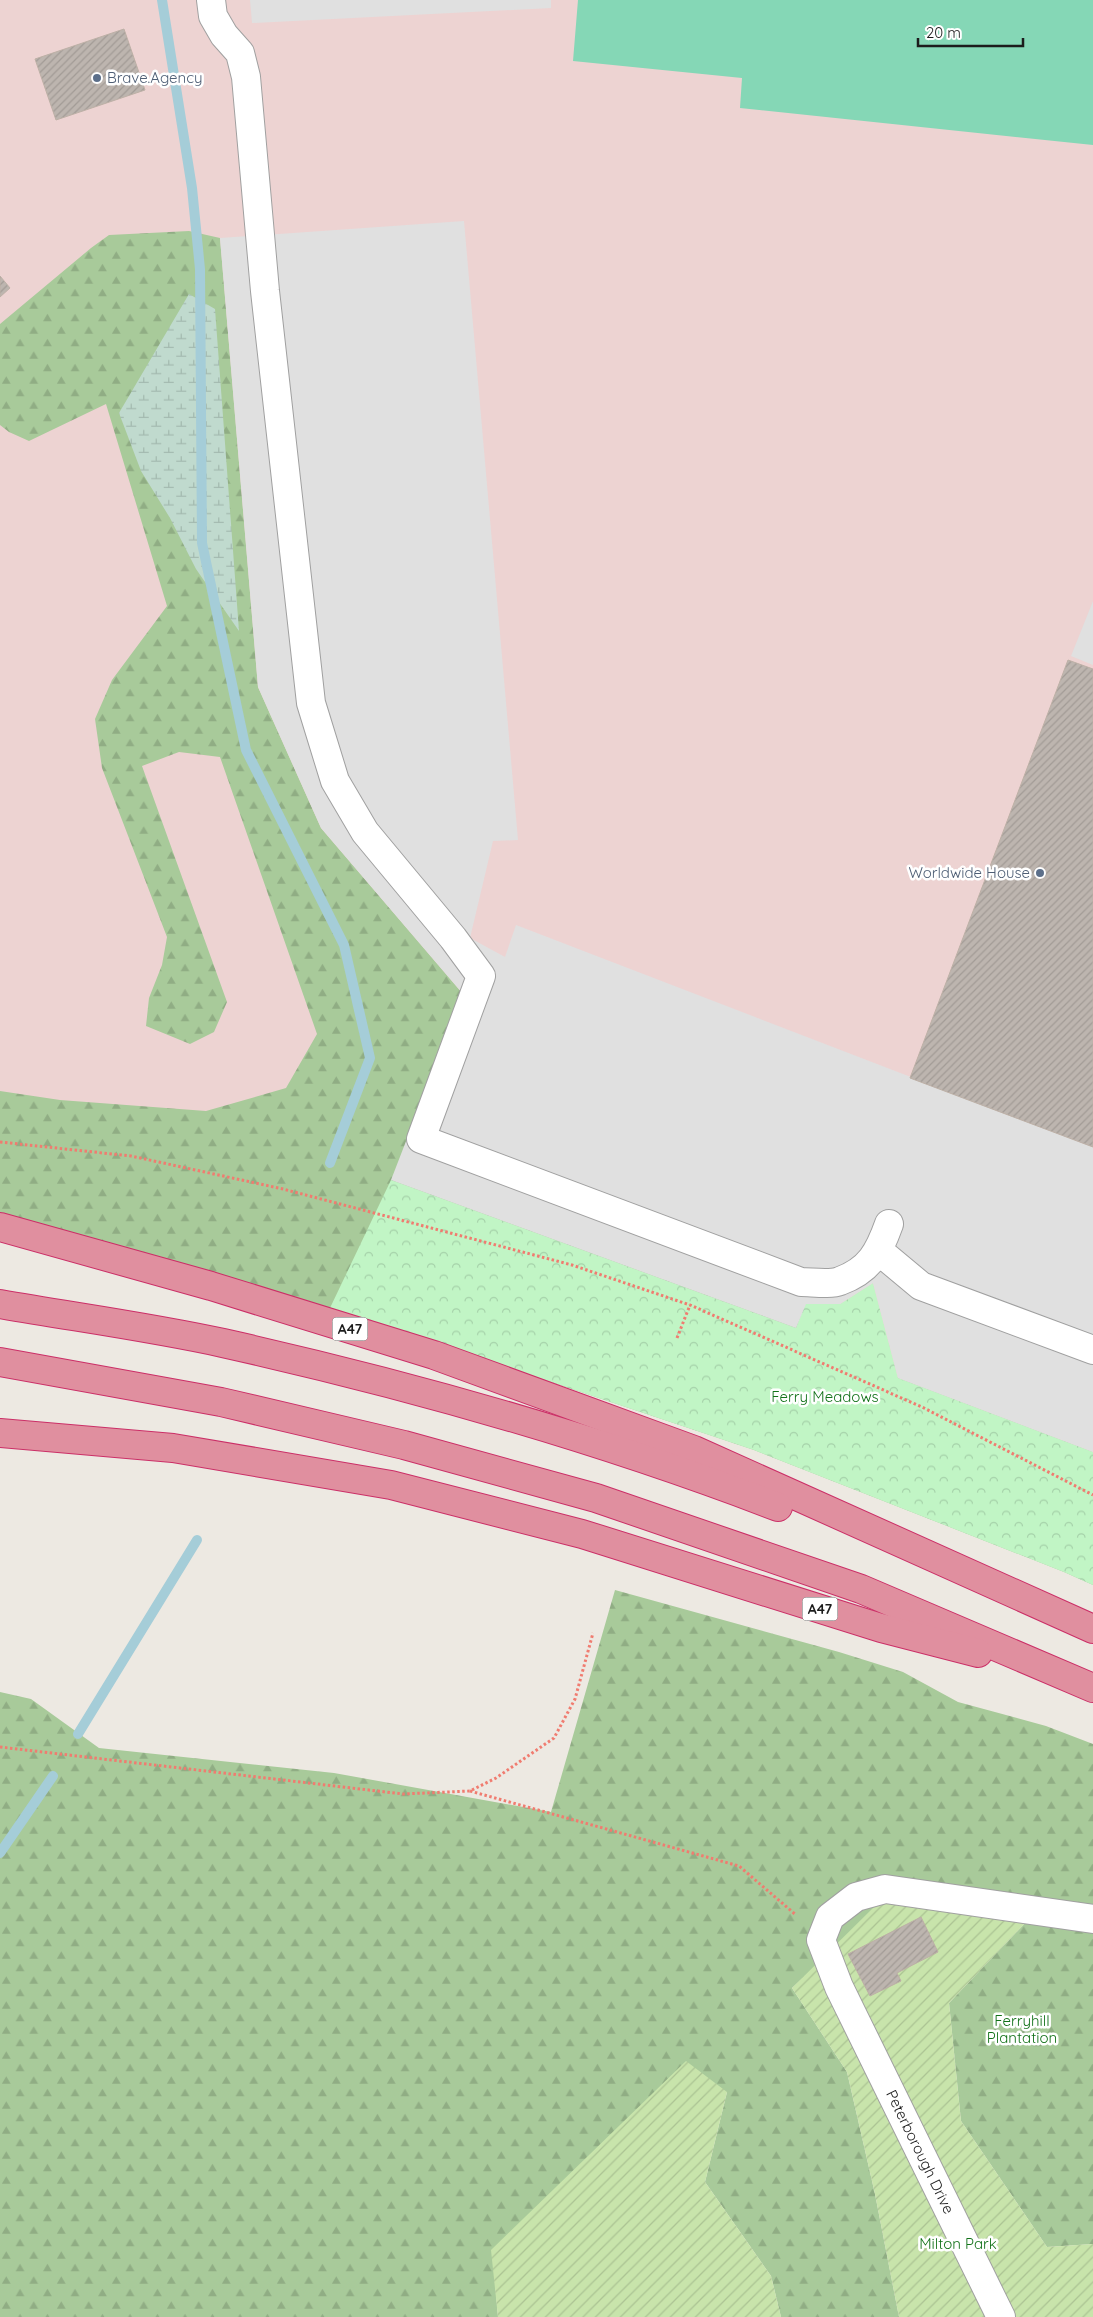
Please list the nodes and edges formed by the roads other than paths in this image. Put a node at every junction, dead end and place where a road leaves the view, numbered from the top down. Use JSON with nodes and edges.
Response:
{"nodes":[{"id":1,"x":212,"y":0,"type":"edge"},
{"id":2,"x":889,"y":1224,"type":"dead end"},
{"id":3,"x":0,"y":1227,"type":"edge"},
{"id":4,"x":879,"y":1251,"type":"junction"},
{"id":5,"x":0,"y":1304,"type":"edge"},
{"id":6,"x":1093,"y":1350,"type":"edge"},
{"id":7,"x":0,"y":1362,"type":"edge"},
{"id":8,"x":0,"y":1434,"type":"edge"},
{"id":9,"x":1092,"y":1629,"type":"edge"},
{"id":10,"x":1062,"y":1674,"type":"junction"},
{"id":11,"x":1093,"y":1688,"type":"edge"},
{"id":12,"x":1093,"y":1918,"type":"edge"},
{"id":13,"x":1001,"y":2317,"type":"edge"}],
"edges":[{"from":1,"to":4,"type":"street"},
{"from":2,"to":4,"type":"street"},
{"from":3,"to":9,"type":"highway","number":"A47"},
{"from":4,"to":6,"type":"street"},
{"from":5,"to":9,"type":"highway","number":"A47"},
{"from":7,"to":10,"type":"highway","number":"A47"},
{"from":8,"to":10,"type":"highway","number":"A47"},
{"from":10,"to":11,"type":"highway","number":"A47"},
{"from":12,"to":13,"type":"street","name":"Peterborough Drive"}]}
